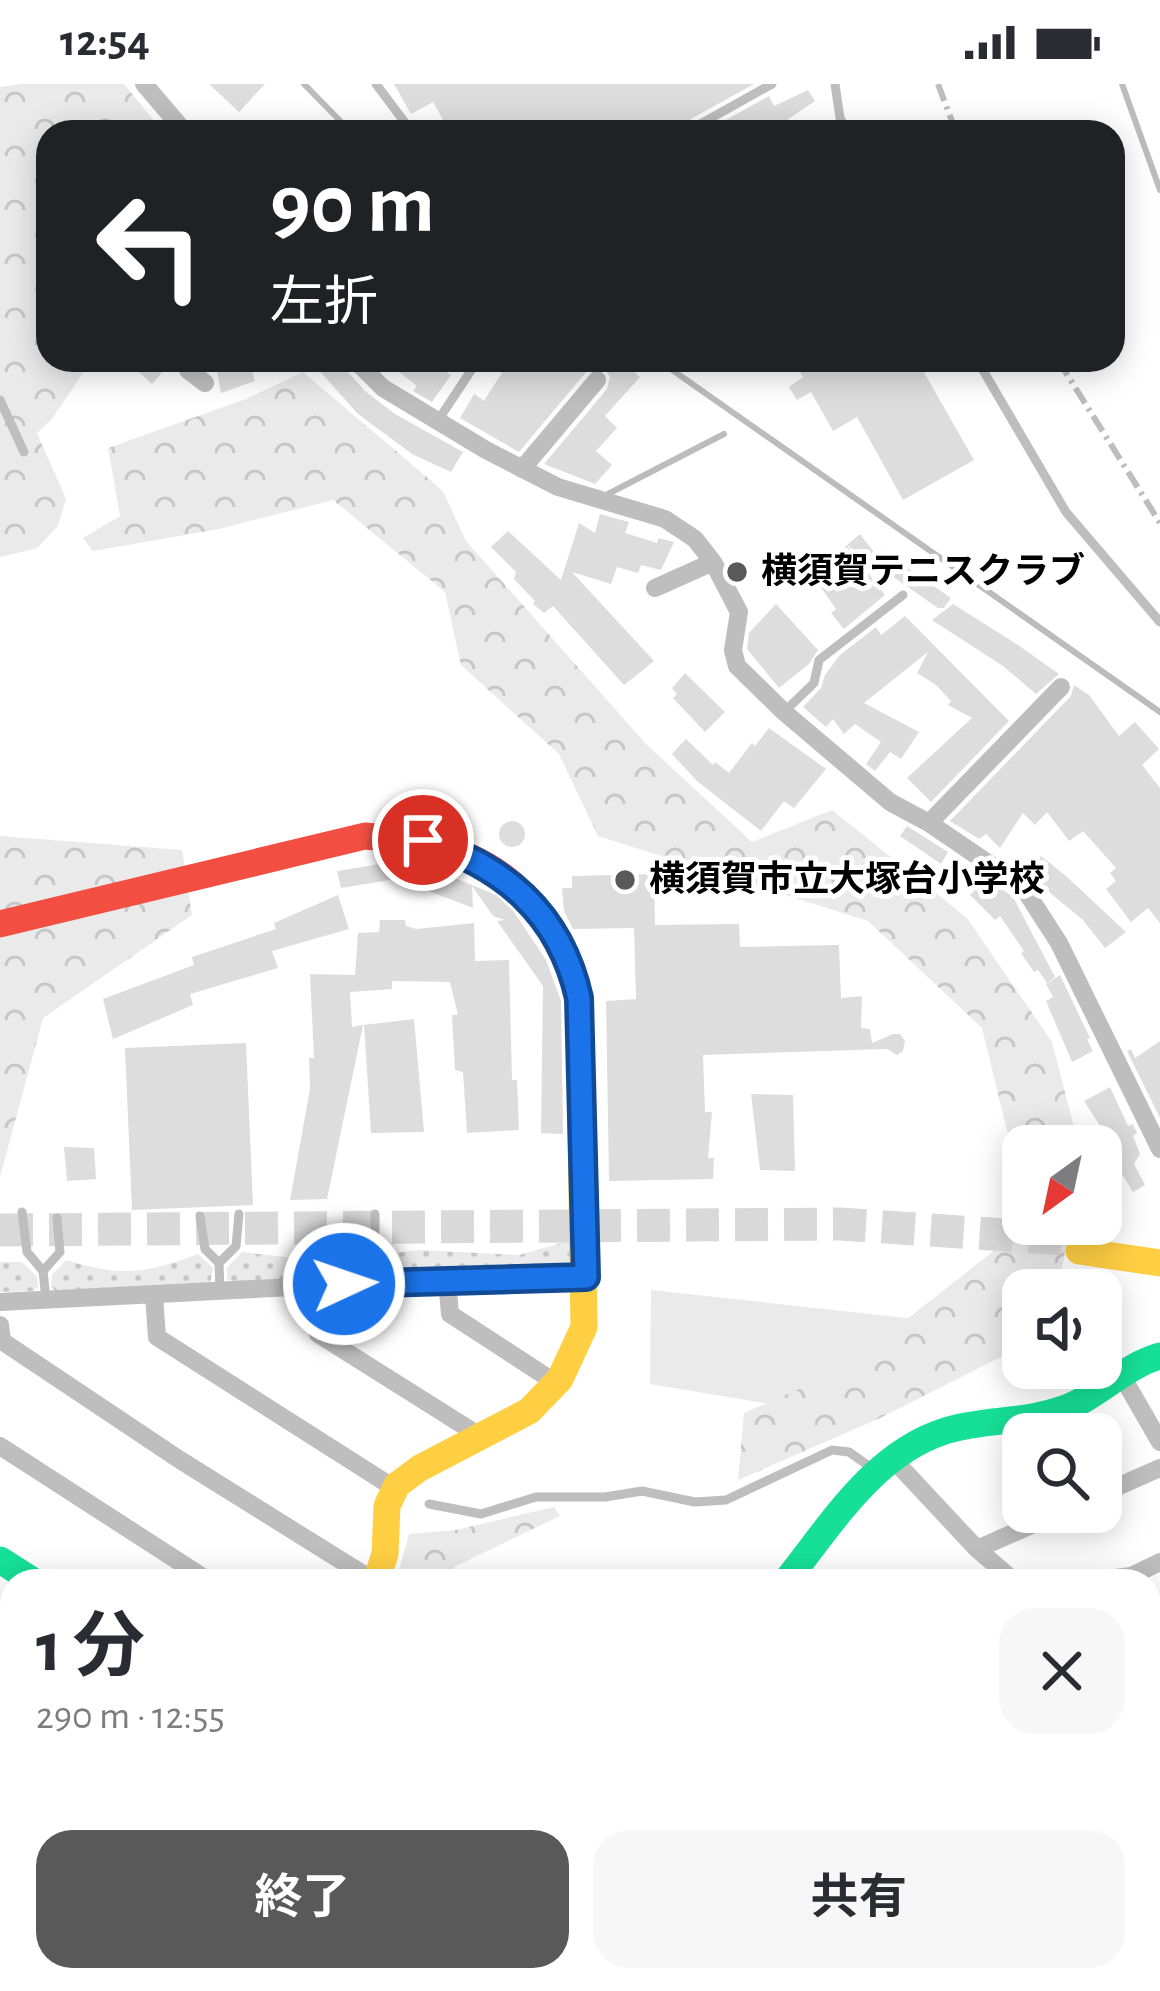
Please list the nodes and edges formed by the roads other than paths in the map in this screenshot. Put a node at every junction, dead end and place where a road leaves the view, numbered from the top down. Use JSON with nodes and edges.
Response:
{"nodes":[{"id":1,"x":144,"y":84,"type":"edge"},
{"id":2,"x":376,"y":84,"type":"edge"},
{"id":3,"x":772,"y":84,"type":"edge"},
{"id":4,"x":835,"y":84,"type":"edge"},
{"id":5,"x":175,"y":120,"type":"edge"},
{"id":6,"x":403,"y":120,"type":"edge"},
{"id":7,"x":708,"y":120,"type":"edge"},
{"id":8,"x":841,"y":120,"type":"edge"},
{"id":9,"x":191,"y":372,"type":"edge"},
{"id":10,"x":367,"y":372,"type":"edge"},
{"id":11,"x":470,"y":372,"type":"edge"},
{"id":12,"x":983,"y":372,"type":"edge"},
{"id":13,"x":597,"y":380,"type":"dead end"},
{"id":14,"x":205,"y":383,"type":"dead end"},
{"id":15,"x":0,"y":400,"type":"edge"},
{"id":16,"x":437,"y":422,"type":"junction"},
{"id":17,"x":24,"y":452,"type":"dead end"},
{"id":18,"x":522,"y":469,"type":"junction"},
{"id":19,"x":713,"y":562,"type":"junction"},
{"id":20,"x":655,"y":588,"type":"dead end"},
{"id":21,"x":903,"y":595,"type":"dead end"},
{"id":22,"x":1160,"y":622,"type":"edge"},
{"id":23,"x":1061,"y":687,"type":"dead end"},
{"id":24,"x":784,"y":712,"type":"junction"},
{"id":25,"x":929,"y":823,"type":"junction"},
{"id":26,"x":0,"y":924,"type":"edge"},
{"id":27,"x":1160,"y":1149,"type":"edge"},
{"id":28,"x":22,"y":1212,"type":"dead end"},
{"id":29,"x":239,"y":1214,"type":"dead end"},
{"id":30,"x":375,"y":1214,"type":"dead end"},
{"id":31,"x":200,"y":1216,"type":"dead end"},
{"id":32,"x":57,"y":1218,"type":"dead end"},
{"id":33,"x":1160,"y":1251,"type":"edge"},
{"id":34,"x":219,"y":1263,"type":"junction"},
{"id":35,"x":1160,"y":1263,"type":"edge"},
{"id":36,"x":43,"y":1271,"type":"junction"},
{"id":37,"x":586,"y":1277,"type":"junction"},
{"id":38,"x":447,"y":1280,"type":"junction"},
{"id":39,"x":375,"y":1282,"type":"junction"},
{"id":40,"x":312,"y":1286,"type":"junction"},
{"id":41,"x":220,"y":1291,"type":"junction"},
{"id":42,"x":154,"y":1296,"type":"junction"},
{"id":43,"x":46,"y":1299,"type":"junction"},
{"id":44,"x":0,"y":1302,"type":"edge"},
{"id":45,"x":0,"y":1325,"type":"edge"},
{"id":46,"x":1155,"y":1354,"type":"edge"},
{"id":47,"x":1123,"y":1378,"type":"junction"},
{"id":48,"x":559,"y":1385,"type":"junction"},
{"id":49,"x":480,"y":1436,"type":"junction"},
{"id":50,"x":1160,"y":1442,"type":"edge"},
{"id":51,"x":0,"y":1446,"type":"edge"},
{"id":52,"x":884,"y":1465,"type":"junction"},
{"id":53,"x":1160,"y":1468,"type":"edge"},
{"id":54,"x":1122,"y":1485,"type":"edge"},
{"id":55,"x":394,"y":1488,"type":"junction"},
{"id":56,"x":429,"y":1504,"type":"dead end"},
{"id":57,"x":1013,"y":1533,"type":"edge"},
{"id":58,"x":977,"y":1549,"type":"junction"},
{"id":59,"x":190,"y":1569,"type":"edge"},
{"id":60,"x":356,"y":1569,"type":"edge"},
{"id":61,"x":380,"y":1569,"type":"edge"},
{"id":62,"x":796,"y":1569,"type":"edge"},
{"id":63,"x":1000,"y":1569,"type":"edge"}],
"edges":[{"from":1,"to":5,"type":"street"},
{"from":2,"to":6,"type":"lane"},
{"from":3,"to":7,"type":"lane"},
{"from":4,"to":8,"type":"lane"},
{"from":9,"to":14,"type":"street"},
{"from":10,"to":16,"type":"street"},
{"from":11,"to":16,"type":"lane"},
{"from":12,"to":22,"type":"lane"},
{"from":13,"to":18,"type":"street"},
{"from":15,"to":17,"type":"lane"},
{"from":16,"to":18,"type":"street"},
{"from":18,"to":19,"type":"street"},
{"from":19,"to":20,"type":"street"},
{"from":19,"to":24,"type":"street"},
{"from":21,"to":24,"type":"lane"},
{"from":23,"to":25,"type":"street"},
{"from":24,"to":25,"type":"street"},
{"from":25,"to":27,"type":"street"},
{"from":26,"to":37,"type":"main road"},
{"from":28,"to":36,"type":"lane"},
{"from":29,"to":34,"type":"lane"},
{"from":30,"to":39,"type":"lane"},
{"from":31,"to":34,"type":"lane"},
{"from":32,"to":36,"type":"lane"},
{"from":33,"to":35,"type":"main road"},
{"from":34,"to":41,"type":"lane"},
{"from":36,"to":43,"type":"lane"},
{"from":37,"to":38,"type":"street"},
{"from":37,"to":48,"type":"main road"},
{"from":38,"to":39,"type":"street"},
{"from":38,"to":48,"type":"street"},
{"from":39,"to":40,"type":"street"},
{"from":40,"to":41,"type":"street"},
{"from":40,"to":49,"type":"street"},
{"from":41,"to":42,"type":"street"},
{"from":42,"to":43,"type":"street"},
{"from":42,"to":55,"type":"street"},
{"from":43,"to":44,"type":"street"},
{"from":45,"to":60,"type":"street"},
{"from":46,"to":47,"type":"main road"},
{"from":47,"to":50,"type":"street"},
{"from":47,"to":52,"type":"main road"},
{"from":48,"to":49,"type":"main road"},
{"from":49,"to":55,"type":"main road"},
{"from":51,"to":59,"type":"street"},
{"from":52,"to":56,"type":"lane"},
{"from":52,"to":58,"type":"street"},
{"from":52,"to":62,"type":"main road"},
{"from":53,"to":54,"type":"street"},
{"from":55,"to":61,"type":"main road"},
{"from":57,"to":58,"type":"street"},
{"from":58,"to":63,"type":"street"}]}
